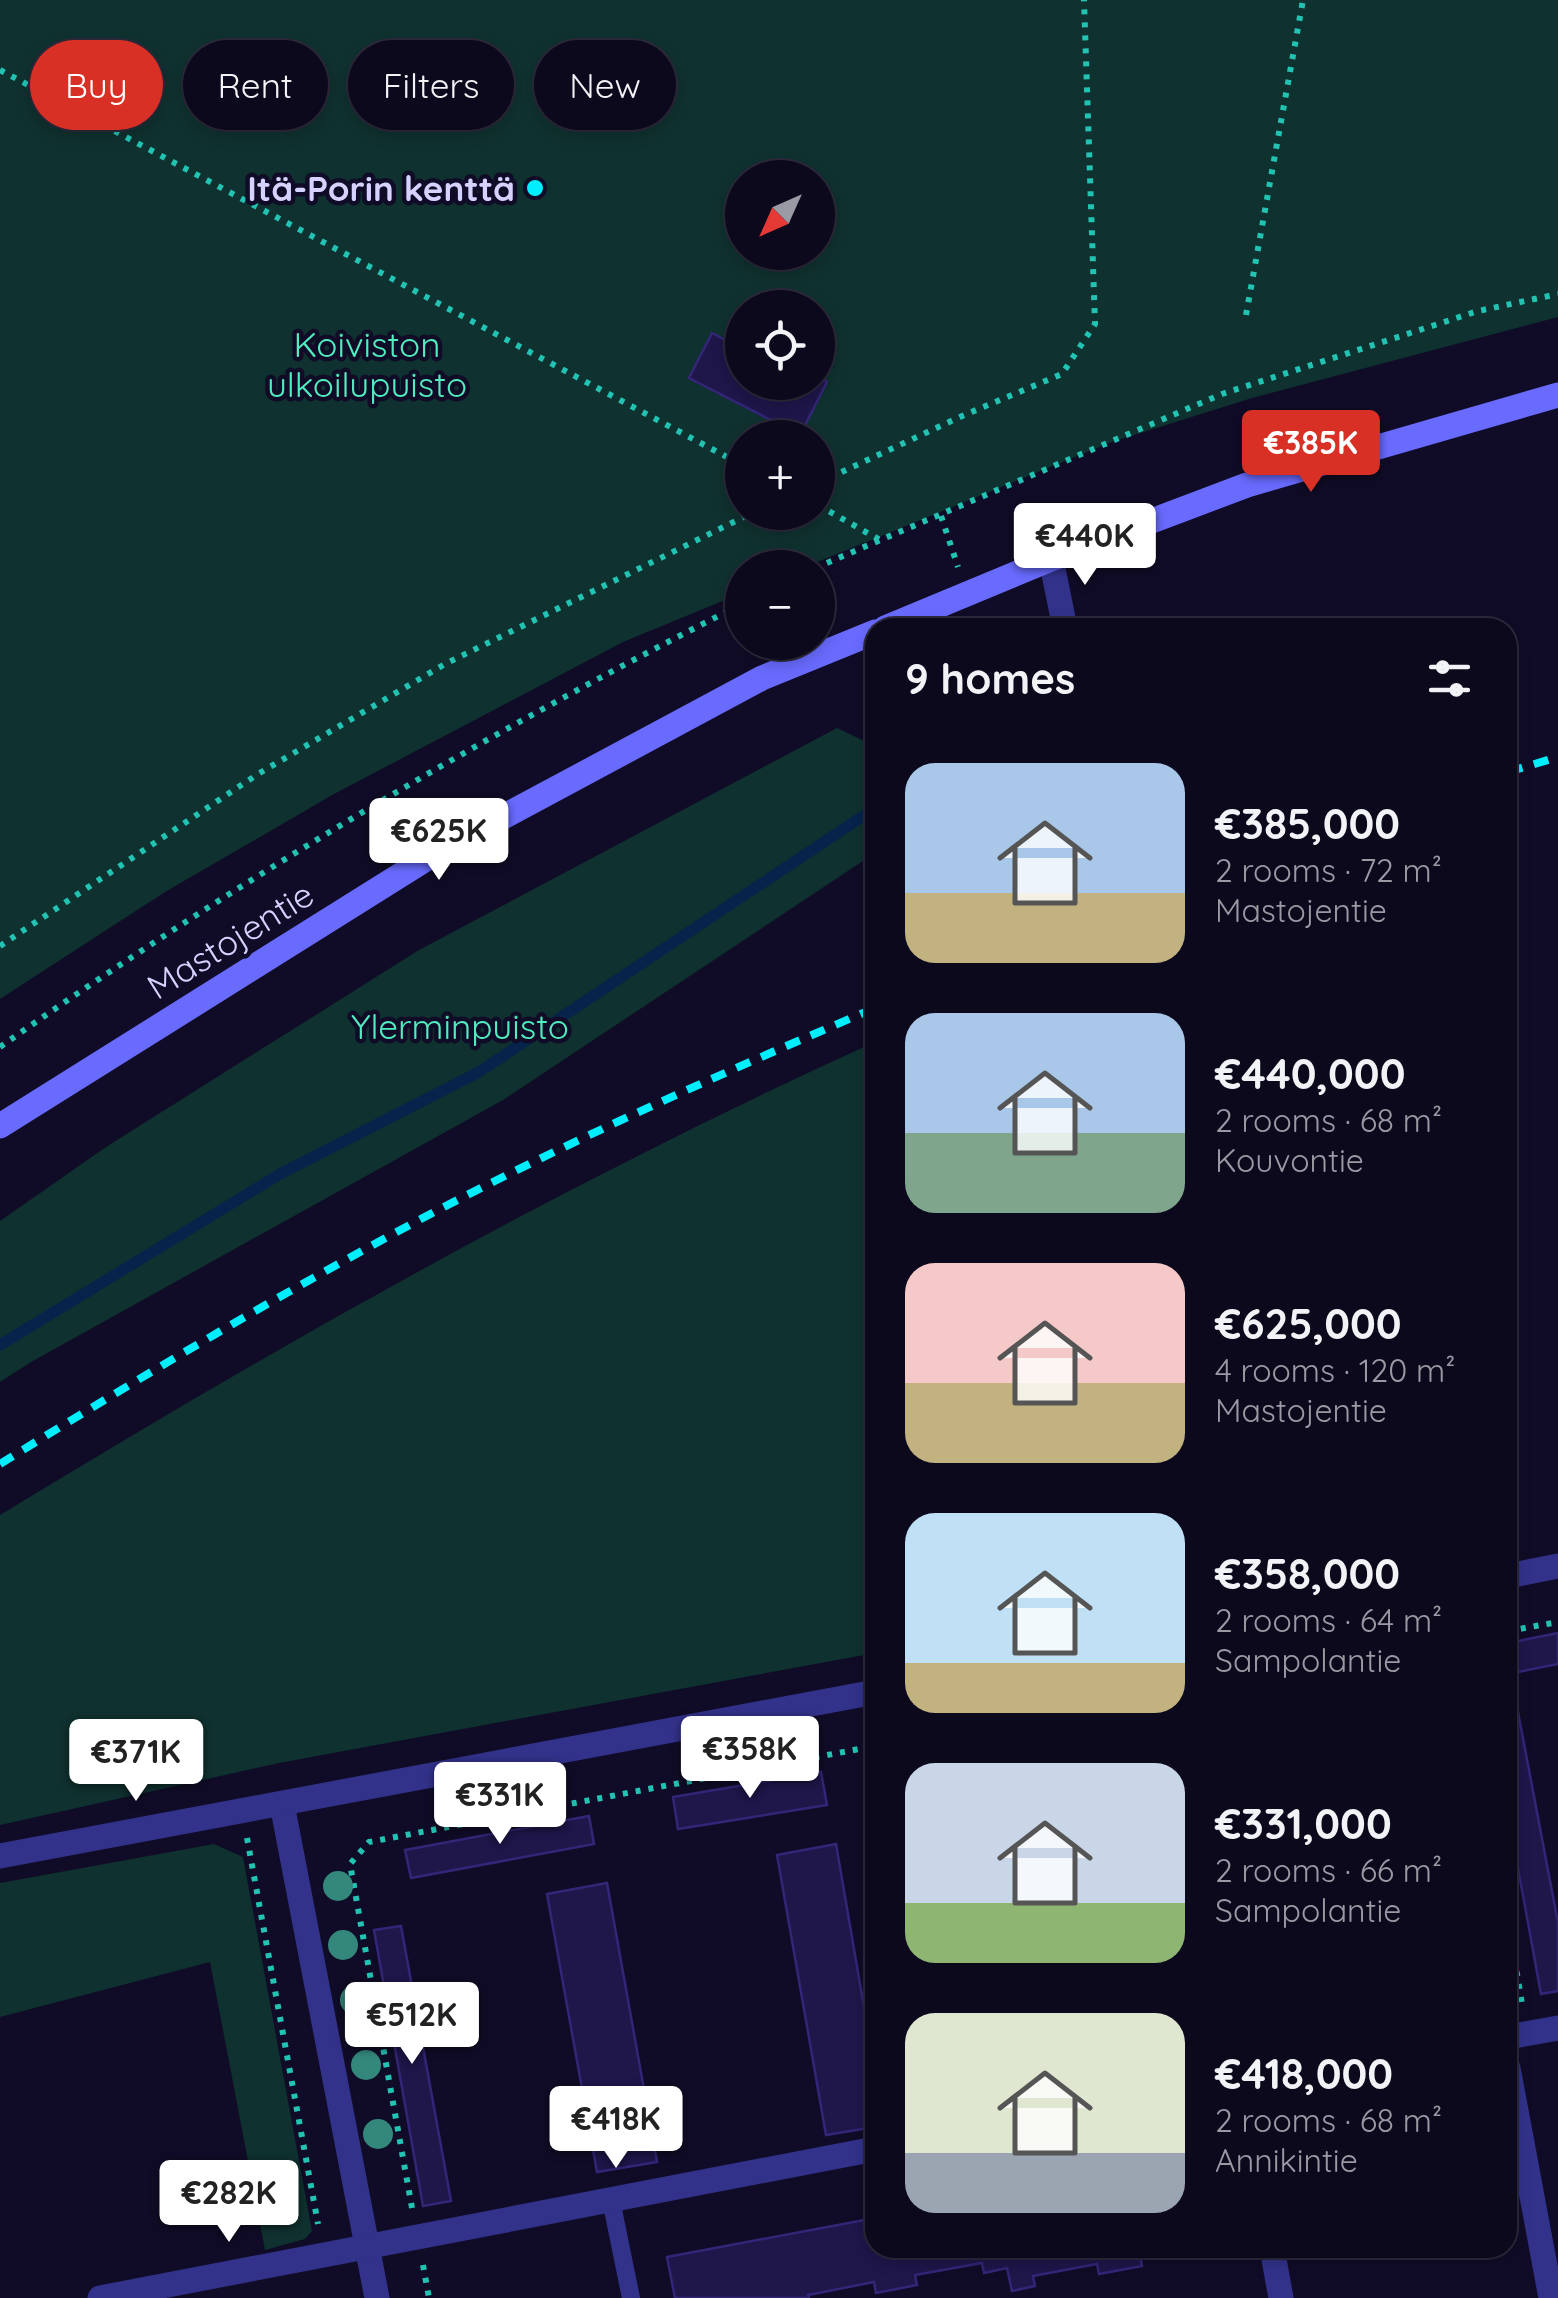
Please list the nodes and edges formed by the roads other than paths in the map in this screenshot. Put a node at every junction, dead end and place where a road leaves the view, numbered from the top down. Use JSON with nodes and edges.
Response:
{"nodes":[{"id":1,"x":1558,"y":396,"type":"edge"},
{"id":2,"x":1051,"y":559,"type":"junction"},
{"id":3,"x":909,"y":618,"type":"edge"},
{"id":4,"x":1063,"y":618,"type":"edge"},
{"id":5,"x":865,"y":636,"type":"edge"},
{"id":6,"x":0,"y":1126,"type":"edge"},
{"id":7,"x":1558,"y":1566,"type":"edge"},
{"id":8,"x":1517,"y":1574,"type":"edge"},
{"id":9,"x":865,"y":1694,"type":"edge"},
{"id":10,"x":282,"y":1804,"type":"junction"},
{"id":11,"x":0,"y":1856,"type":"edge"},
{"id":12,"x":1558,"y":2028,"type":"edge"},
{"id":13,"x":1517,"y":2035,"type":"edge"},
{"id":14,"x":1517,"y":2116,"type":"edge"},
{"id":15,"x":865,"y":2151,"type":"edge"},
{"id":16,"x":612,"y":2200,"type":"junction"},
{"id":17,"x":368,"y":2247,"type":"junction"},
{"id":18,"x":1274,"y":2258,"type":"edge"},
{"id":19,"x":100,"y":2298,"type":"edge"},
{"id":20,"x":378,"y":2298,"type":"edge"},
{"id":21,"x":631,"y":2298,"type":"edge"},
{"id":22,"x":1281,"y":2298,"type":"edge"},
{"id":23,"x":1551,"y":2298,"type":"edge"}],
"edges":[{"from":1,"to":2,"type":"main road"},
{"from":2,"to":3,"type":"main road"},
{"from":2,"to":4,"type":"street"},
{"from":5,"to":6,"type":"main road","name":"Mastojentie"},
{"from":7,"to":8,"type":"street"},
{"from":9,"to":10,"type":"street"},
{"from":10,"to":11,"type":"street"},
{"from":10,"to":17,"type":"street"},
{"from":12,"to":13,"type":"street"},
{"from":14,"to":23,"type":"street"},
{"from":15,"to":16,"type":"street"},
{"from":16,"to":17,"type":"street"},
{"from":16,"to":21,"type":"lane"},
{"from":17,"to":19,"type":"street"},
{"from":17,"to":20,"type":"street"},
{"from":18,"to":22,"type":"street"}]}
